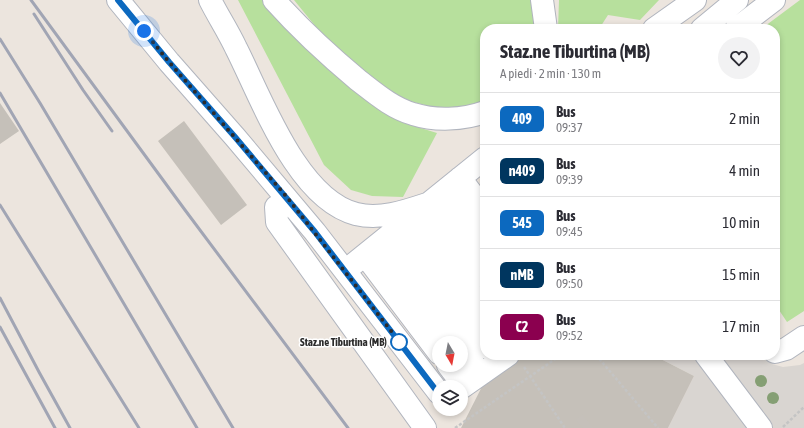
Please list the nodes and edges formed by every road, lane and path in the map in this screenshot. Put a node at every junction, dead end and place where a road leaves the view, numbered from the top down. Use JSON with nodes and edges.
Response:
{"nodes":[{"id":1,"x":118,"y":0,"type":"edge"},
{"id":2,"x":210,"y":0,"type":"edge"},
{"id":3,"x":220,"y":0,"type":"edge"},
{"id":4,"x":274,"y":0,"type":"edge"},
{"id":5,"x":542,"y":0,"type":"edge"},
{"id":6,"x":695,"y":0,"type":"edge"},
{"id":7,"x":737,"y":0,"type":"edge"},
{"id":8,"x":774,"y":0,"type":"edge"},
{"id":9,"x":545,"y":24,"type":"edge"},
{"id":10,"x":661,"y":24,"type":"edge"},
{"id":11,"x":708,"y":24,"type":"edge"},
{"id":12,"x":743,"y":24,"type":"edge"},
{"id":13,"x":236,"y":47,"type":"junction"},
{"id":14,"x":480,"y":114,"type":"edge"},
{"id":15,"x":269,"y":117,"type":"junction"},
{"id":16,"x":480,"y":167,"type":"edge"},
{"id":17,"x":276,"y":206,"type":"junction"},
{"id":18,"x":480,"y":211,"type":"edge"},
{"id":19,"x":413,"y":216,"type":"junction"},
{"id":20,"x":480,"y":242,"type":"edge"},
{"id":21,"x":345,"y":271,"type":"junction"},
{"id":22,"x":480,"y":273,"type":"edge"},
{"id":23,"x":480,"y":305,"type":"edge"},
{"id":24,"x":436,"y":336,"type":"edge"},
{"id":25,"x":456,"y":336,"type":"edge"},
{"id":26,"x":804,"y":337,"type":"edge"},
{"id":27,"x":480,"y":349,"type":"edge"},
{"id":28,"x":780,"y":351,"type":"edge"},
{"id":29,"x":468,"y":352,"type":"edge"},
{"id":30,"x":804,"y":352,"type":"edge"},
{"id":31,"x":780,"y":354,"type":"edge"},
{"id":32,"x":554,"y":360,"type":"edge"},
{"id":33,"x":600,"y":360,"type":"edge"},
{"id":34,"x":710,"y":360,"type":"edge"},
{"id":35,"x":468,"y":366,"type":"edge"},
{"id":36,"x":489,"y":367,"type":"edge"},
{"id":37,"x":530,"y":376,"type":"junction"},
{"id":38,"x":432,"y":385,"type":"edge"},
{"id":39,"x":804,"y":407,"type":"edge"},
{"id":40,"x":425,"y":428,"type":"edge"},
{"id":41,"x":455,"y":428,"type":"edge"},
{"id":42,"x":565,"y":428,"type":"edge"},
{"id":43,"x":658,"y":428,"type":"edge"},
{"id":44,"x":761,"y":428,"type":"edge"},
{"id":45,"x":782,"y":428,"type":"edge"}],
"edges":[{"from":1,"to":17,"type":"street"},
{"from":2,"to":13,"type":"street"},
{"from":3,"to":13,"type":"street"},
{"from":4,"to":14,"type":"street"},
{"from":5,"to":9,"type":"street"},
{"from":6,"to":10,"type":"street"},
{"from":7,"to":11,"type":"street"},
{"from":8,"to":12,"type":"street"},
{"from":13,"to":15,"type":"street"},
{"from":15,"to":17,"type":"street"},
{"from":15,"to":19,"type":"street"},
{"from":16,"to":19,"type":"street"},
{"from":17,"to":21,"type":"street"},
{"from":17,"to":40,"type":"street"},
{"from":18,"to":19,"type":"street"},
{"from":19,"to":20,"type":"street"},
{"from":19,"to":21,"type":"street"},
{"from":19,"to":22,"type":"street"},
{"from":19,"to":23,"type":"street"},
{"from":19,"to":24,"type":"street"},
{"from":19,"to":25,"type":"street"},
{"from":19,"to":27,"type":"street"},
{"from":21,"to":38,"type":"street"},
{"from":26,"to":28,"type":"street"},
{"from":29,"to":36,"type":"street"},
{"from":30,"to":31,"type":"street"},
{"from":32,"to":37,"type":"path"},
{"from":33,"to":43,"type":"path"},
{"from":34,"to":44,"type":"street"},
{"from":35,"to":36,"type":"street"},
{"from":36,"to":37,"type":"path"},
{"from":37,"to":41,"type":"path"},
{"from":37,"to":42,"type":"path"},
{"from":39,"to":45,"type":"path"}]}
